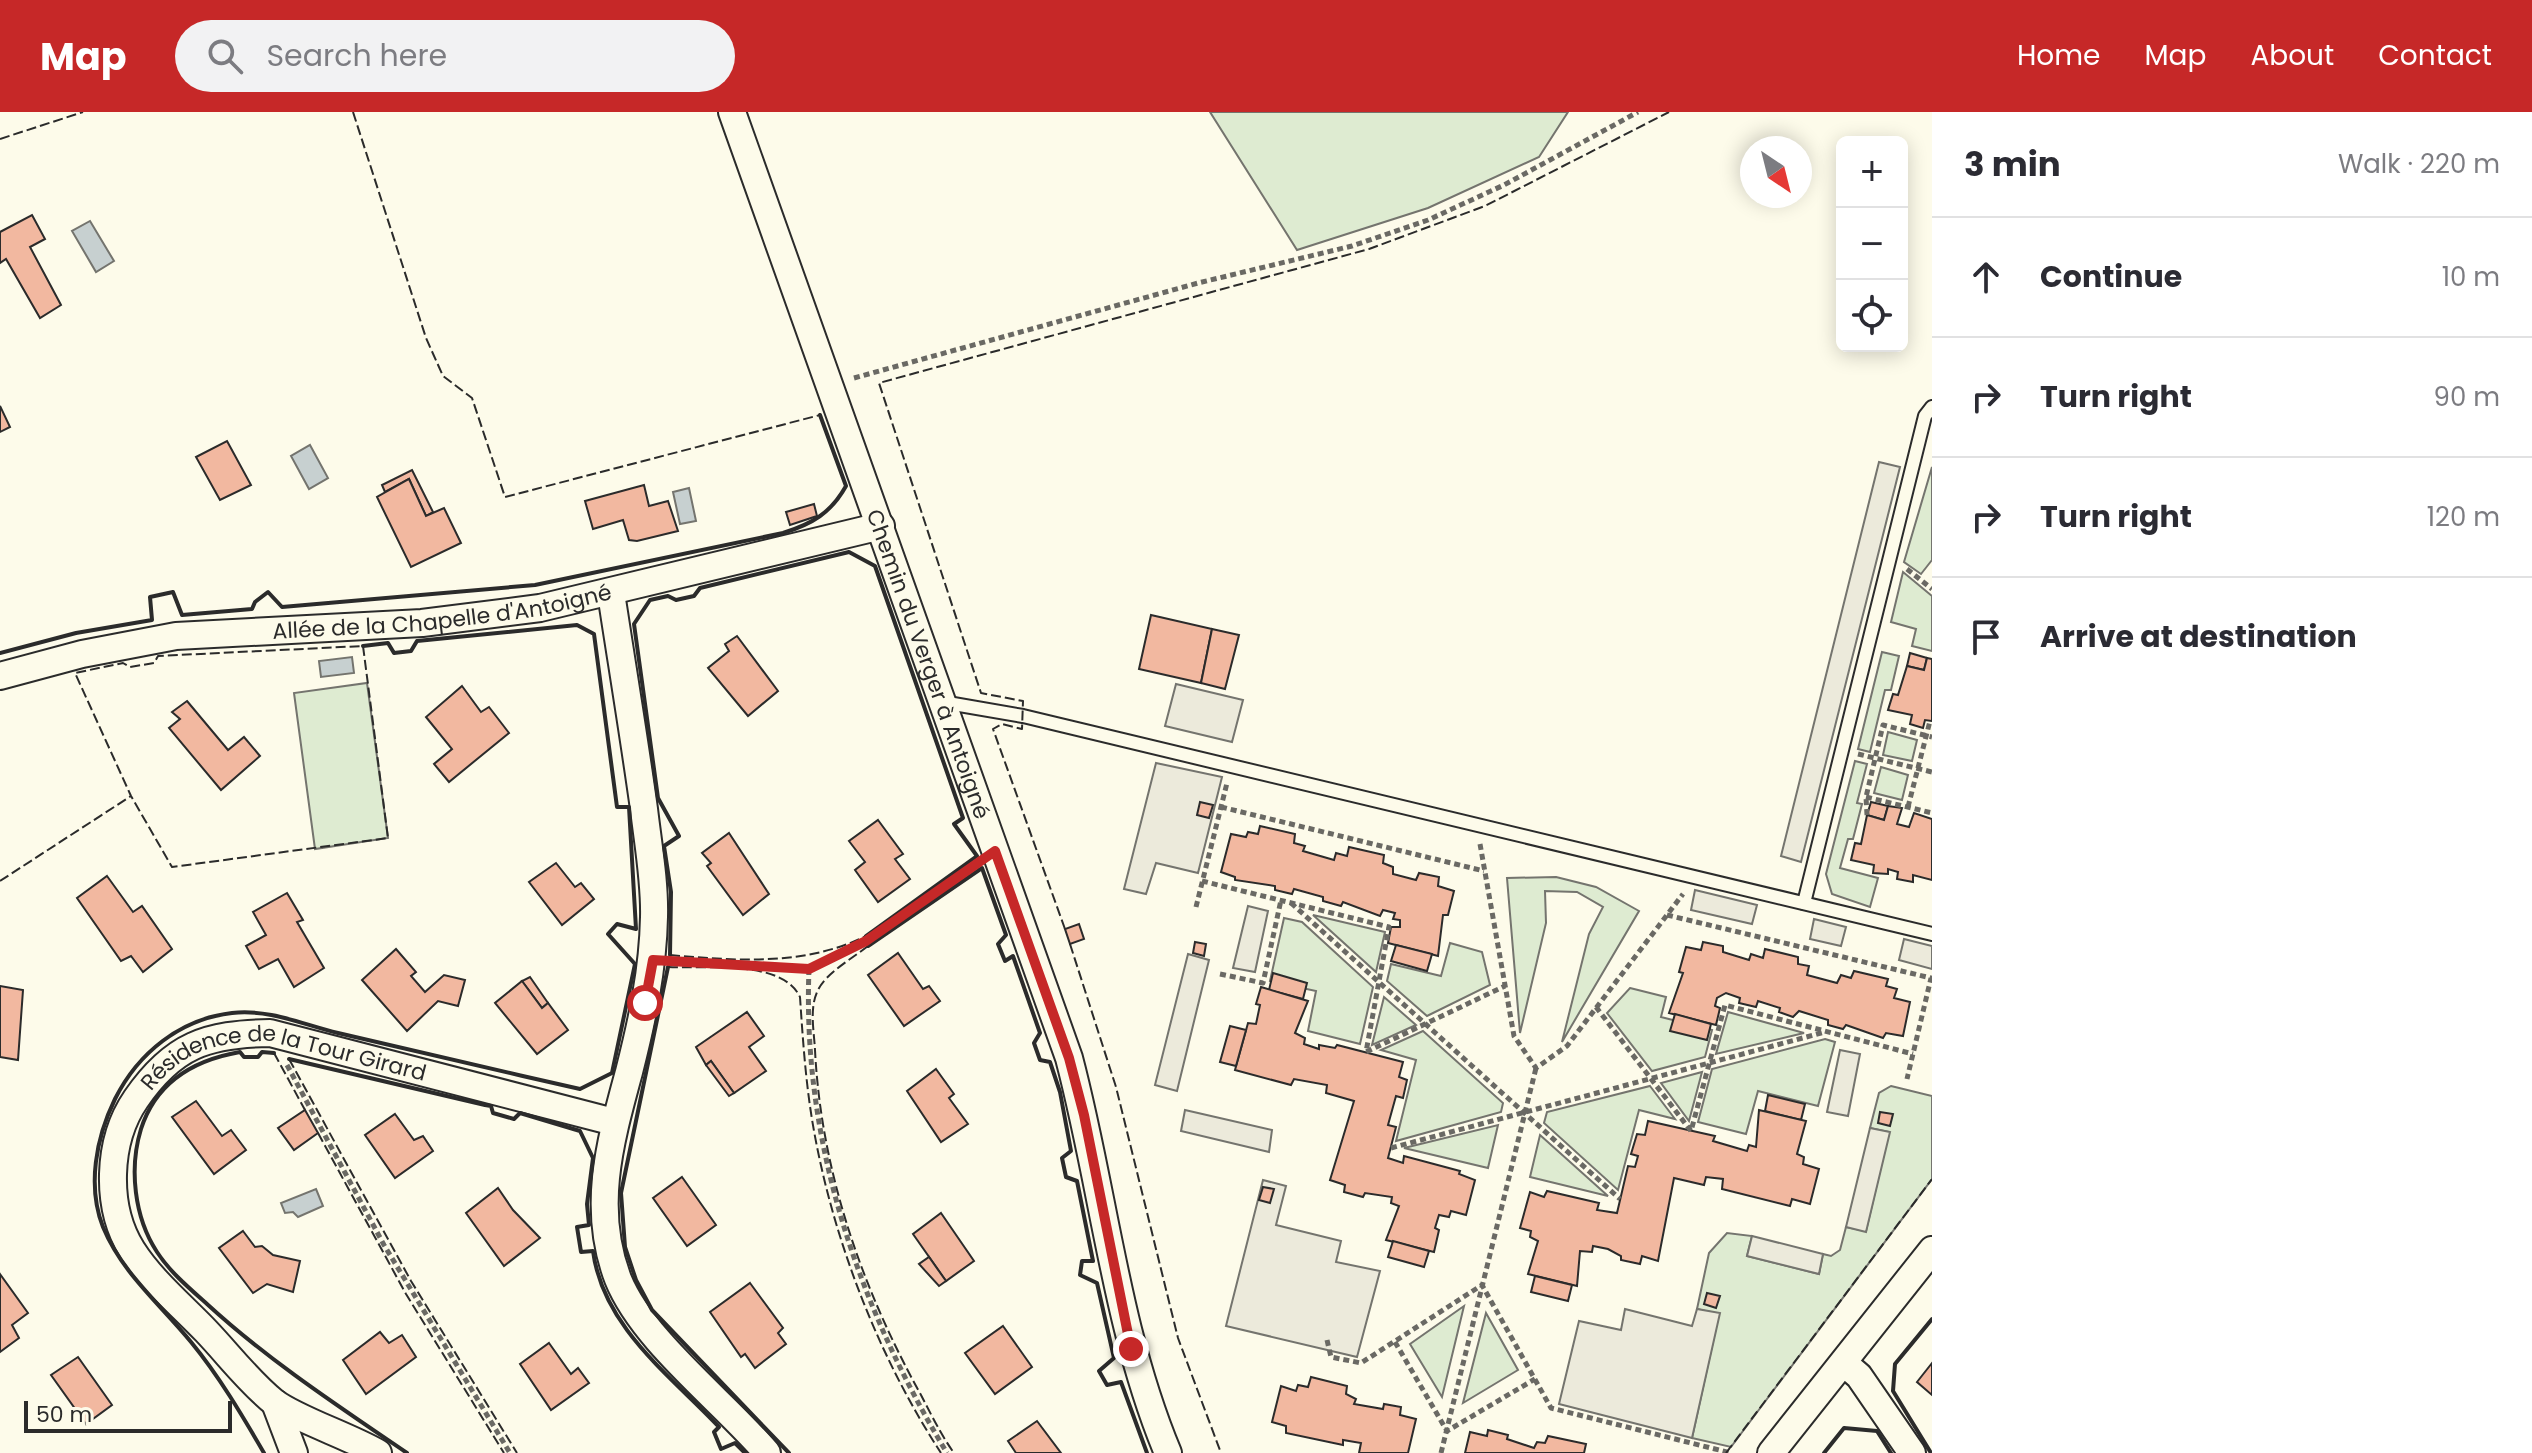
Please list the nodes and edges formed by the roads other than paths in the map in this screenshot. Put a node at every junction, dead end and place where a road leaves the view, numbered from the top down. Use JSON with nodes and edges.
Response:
{"nodes":[{"id":1,"x":732,"y":112,"type":"edge"},
{"id":2,"x":1932,"y":407,"type":"edge"},
{"id":3,"x":881,"y":526,"type":"junction"},
{"id":4,"x":611,"y":593,"type":"junction"},
{"id":5,"x":0,"y":676,"type":"edge"},
{"id":6,"x":941,"y":702,"type":"junction"},
{"id":7,"x":1804,"y":903,"type":"junction"},
{"id":8,"x":1932,"y":934,"type":"edge"},
{"id":9,"x":614,"y":1122,"type":"junction"},
{"id":10,"x":1932,"y":1250,"type":"edge"},
{"id":11,"x":1845,"y":1364,"type":"junction"},
{"id":12,"x":275,"y":1403,"type":"junction"},
{"id":13,"x":294,"y":1453,"type":"edge"},
{"id":14,"x":378,"y":1453,"type":"edge"},
{"id":15,"x":767,"y":1453,"type":"edge"},
{"id":16,"x":1168,"y":1453,"type":"edge"},
{"id":17,"x":1771,"y":1453,"type":"edge"},
{"id":18,"x":1912,"y":1453,"type":"edge"}],
"edges":[{"from":1,"to":3,"type":"street","name":"Chemin du Verger à Antoigné"},
{"from":2,"to":7,"type":"lane"},
{"from":3,"to":4,"type":"street","name":"Allée de la Chapelle d'Antoigné"},
{"from":3,"to":6,"type":"street","name":"Chemin du Verger à Antoigné"},
{"from":4,"to":5,"type":"street","name":"Allée de la Chapelle d'Antoigné"},
{"from":4,"to":9,"type":"street"},
{"from":6,"to":7,"type":"lane"},
{"from":6,"to":16,"type":"street","name":"Chemin du Verger à Antoigné"},
{"from":7,"to":8,"type":"lane"},
{"from":9,"to":12,"type":"street","name":"Résidence de la Tour Girard"},
{"from":9,"to":15,"type":"street"},
{"from":10,"to":11,"type":"street"},
{"from":11,"to":17,"type":"street"},
{"from":11,"to":18,"type":"street"},
{"from":12,"to":13,"type":"street","name":"Résidence de la Tour Girard"},
{"from":12,"to":14,"type":"street","name":"Résidence de la Tour Girard"}]}
